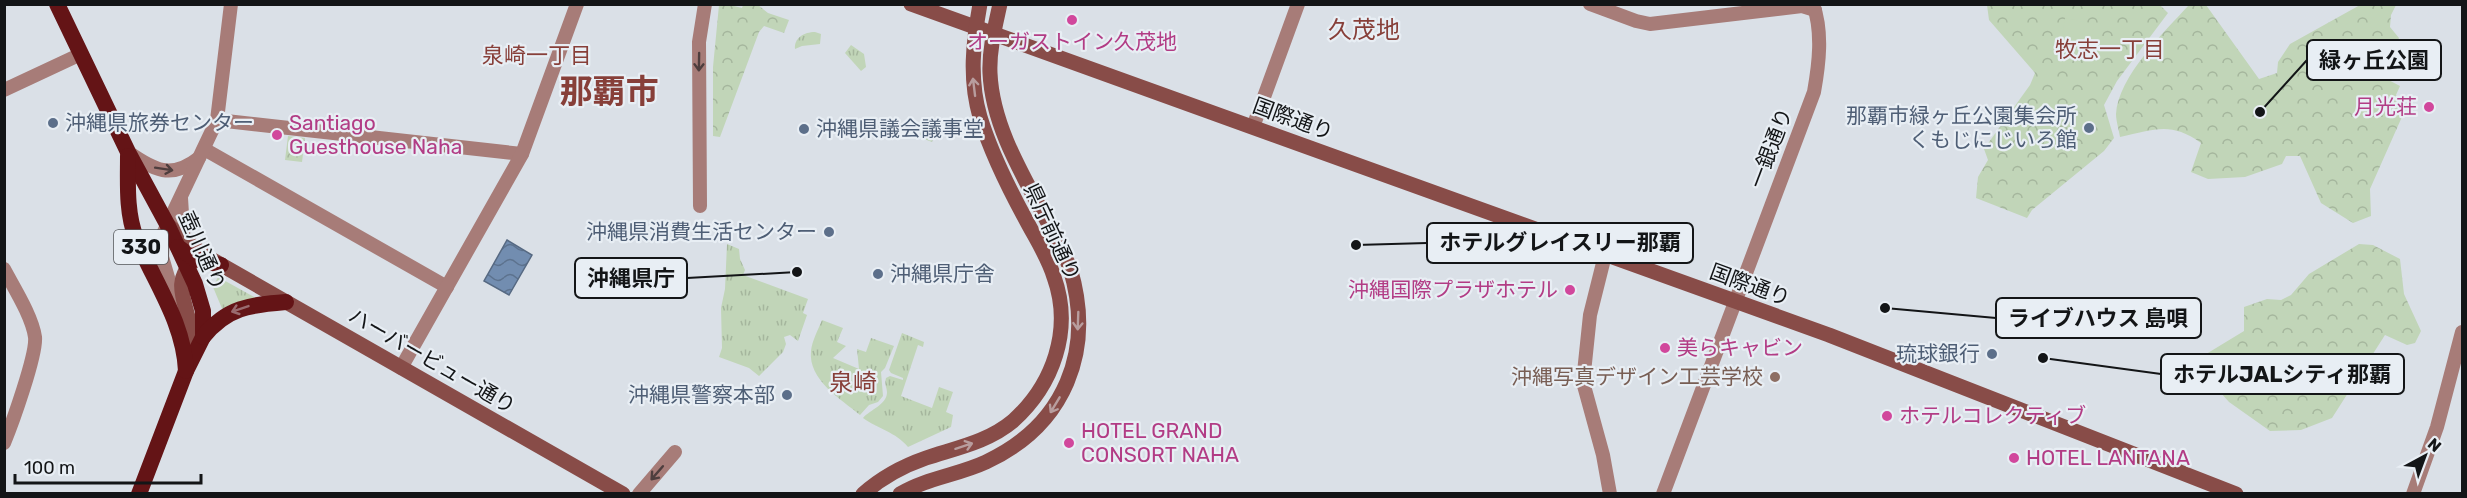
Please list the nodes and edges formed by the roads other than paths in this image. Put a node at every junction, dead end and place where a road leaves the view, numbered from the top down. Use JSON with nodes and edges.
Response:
{"nodes":[{"id":1,"x":57,"y":4,"type":"edge"},
{"id":2,"x":231,"y":4,"type":"edge"},
{"id":3,"x":577,"y":4,"type":"edge"},
{"id":4,"x":705,"y":4,"type":"edge"},
{"id":5,"x":911,"y":4,"type":"edge"},
{"id":6,"x":980,"y":4,"type":"edge"},
{"id":7,"x":1000,"y":4,"type":"edge"},
{"id":8,"x":1298,"y":4,"type":"edge"},
{"id":9,"x":1590,"y":4,"type":"edge"},
{"id":10,"x":1814,"y":7,"type":"edge"},
{"id":11,"x":976,"y":28,"type":"junction"},
{"id":12,"x":993,"y":34,"type":"junction"},
{"id":13,"x":81,"y":54,"type":"junction"},
{"id":14,"x":4,"y":90,"type":"edge"},
{"id":15,"x":217,"y":120,"type":"junction"},
{"id":16,"x":1253,"y":127,"type":"junction"},
{"id":17,"x":128,"y":152,"type":"junction"},
{"id":18,"x":202,"y":154,"type":"junction"},
{"id":19,"x":522,"y":154,"type":"junction"},
{"id":20,"x":129,"y":176,"type":"junction"},
{"id":21,"x":181,"y":198,"type":"junction"},
{"id":22,"x":700,"y":206,"type":"dead end"},
{"id":23,"x":165,"y":229,"type":"junction"},
{"id":24,"x":189,"y":253,"type":"junction"},
{"id":25,"x":1605,"y":255,"type":"junction"},
{"id":26,"x":220,"y":265,"type":"joint"},
{"id":27,"x":4,"y":269,"type":"edge"},
{"id":28,"x":447,"y":287,"type":"junction"},
{"id":29,"x":286,"y":302,"type":"junction"},
{"id":30,"x":1735,"y":302,"type":"junction"},
{"id":31,"x":172,"y":313,"type":"junction"},
{"id":32,"x":2463,"y":332,"type":"edge"},
{"id":33,"x":203,"y":337,"type":"junction"},
{"id":34,"x":186,"y":363,"type":"junction"},
{"id":35,"x":401,"y":368,"type":"junction"},
{"id":36,"x":4,"y":443,"type":"edge"},
{"id":37,"x":675,"y":452,"type":"dead end"},
{"id":38,"x":139,"y":494,"type":"edge"},
{"id":39,"x":623,"y":494,"type":"edge"},
{"id":40,"x":639,"y":494,"type":"edge"},
{"id":41,"x":863,"y":494,"type":"edge"},
{"id":42,"x":900,"y":494,"type":"edge"},
{"id":43,"x":1610,"y":494,"type":"edge"},
{"id":44,"x":1663,"y":494,"type":"edge"},
{"id":45,"x":2236,"y":494,"type":"edge"},
{"id":46,"x":2413,"y":494,"type":"edge"}],
"edges":[{"from":1,"to":13,"type":"highway","number":"330"},
{"from":2,"to":15,"type":"street"},
{"from":3,"to":19,"type":"street"},
{"from":4,"to":22,"type":"street","one_way":true},
{"from":5,"to":11,"type":"main road","name":"国際通り"},
{"from":6,"to":11,"type":"main road","name":"県庁前通り"},
{"from":7,"to":12,"type":"main road","name":"県庁前通り"},
{"from":8,"to":16,"type":"street"},
{"from":9,"to":10,"type":"street"},
{"from":10,"to":30,"type":"street","name":"一銀通り"},
{"from":11,"to":12,"type":"main road","name":"国際通り"},
{"from":41,"to":11,"type":"main road","name":"県庁前通り","one_way":true},
{"from":12,"to":16,"type":"main road","name":"国際通り"},
{"from":12,"to":42,"type":"main road","name":"県庁前通り","one_way":true},
{"from":13,"to":14,"type":"street"},
{"from":13,"to":17,"type":"highway","name":"壺川通り","number":"330"},
{"from":15,"to":18,"type":"street"},
{"from":15,"to":19,"type":"street"},
{"from":16,"to":25,"type":"main road","name":"国際通り"},
{"from":17,"to":18,"type":"street","one_way":true},
{"from":17,"to":20,"type":"highway","name":"壺川通り","number":"330"},
{"from":17,"to":23,"type":"highway","name":"壺川通り","number":"330"},
{"from":18,"to":21,"type":"street"},
{"from":18,"to":28,"type":"street"},
{"from":19,"to":28,"type":"street"},
{"from":20,"to":23,"type":"highway"},
{"from":20,"to":31,"type":"highway","name":"壺川通り","number":"330"},
{"from":21,"to":23,"type":"street"},
{"from":21,"to":24,"type":"street"},
{"from":23,"to":24,"type":"highway","name":"壺川通り","number":"330"},
{"from":23,"to":31,"type":"street"},
{"from":24,"to":26,"type":"highway"},
{"from":24,"to":33,"type":"highway","name":"壺川通り","number":"330"},
{"from":24,"to":34,"type":"main road"},
{"from":25,"to":30,"type":"main road","name":"国際通り"},
{"from":25,"to":43,"type":"street"},
{"from":26,"to":29,"type":"main road","name":"ハーバービュー通り"},
{"from":27,"to":36,"type":"street"},
{"from":28,"to":35,"type":"street"},
{"from":29,"to":33,"type":"highway","one_way":true},
{"from":29,"to":35,"type":"main road","name":"ハーバービュー通り"},
{"from":30,"to":44,"type":"street","name":"一銀通り"},
{"from":30,"to":45,"type":"main road","name":"国際通り"},
{"from":31,"to":34,"type":"highway","name":"壺川通り","number":"330"},
{"from":32,"to":46,"type":"street"},
{"from":33,"to":34,"type":"highway","name":"壺川通り","number":"330"},
{"from":34,"to":38,"type":"highway","name":"壺川通り","number":"330"},
{"from":35,"to":39,"type":"main road","name":"ハーバービュー通り"},
{"from":37,"to":40,"type":"street","one_way":true}]}
